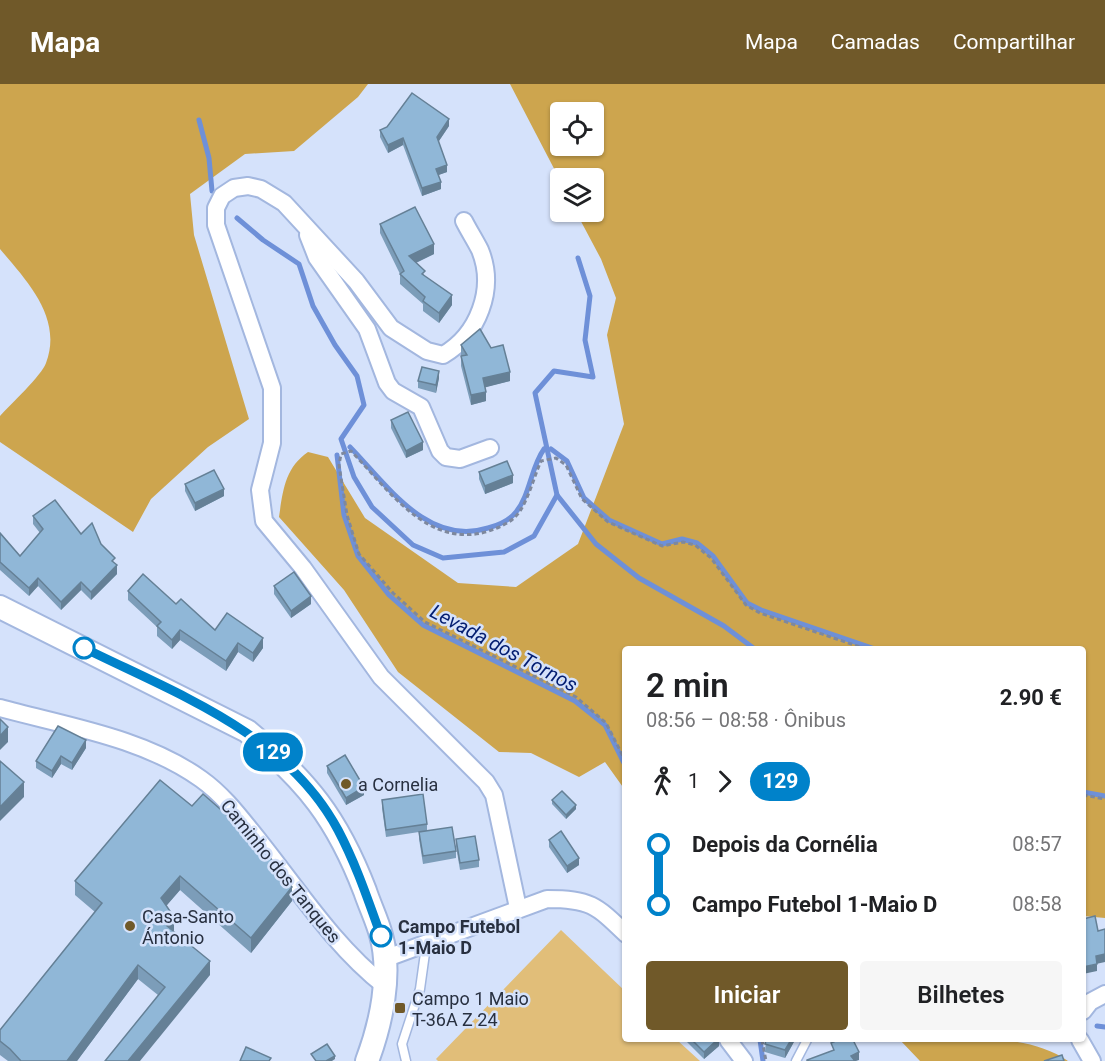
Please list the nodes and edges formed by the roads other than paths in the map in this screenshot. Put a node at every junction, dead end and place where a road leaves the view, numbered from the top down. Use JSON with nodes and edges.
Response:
{"nodes":[{"id":1,"x":464,"y":221,"type":"dead end"},
{"id":2,"x":306,"y":229,"type":"junction"},
{"id":3,"x":490,"y":448,"type":"dead end"},
{"id":4,"x":0,"y":607,"type":"edge"},
{"id":5,"x":0,"y":708,"type":"edge"},
{"id":6,"x":518,"y":908,"type":"junction"},
{"id":7,"x":622,"y":930,"type":"edge"},
{"id":8,"x":426,"y":946,"type":"junction"},
{"id":9,"x":384,"y":959,"type":"junction"},
{"id":10,"x":385,"y":986,"type":"junction"},
{"id":11,"x":1105,"y":994,"type":"edge"},
{"id":12,"x":1086,"y":1007,"type":"edge"},
{"id":13,"x":730,"y":1042,"type":"edge"},
{"id":14,"x":806,"y":1042,"type":"edge"},
{"id":15,"x":1081,"y":1042,"type":"edge"},
{"id":16,"x":367,"y":1061,"type":"edge"},
{"id":17,"x":406,"y":1061,"type":"edge"},
{"id":18,"x":744,"y":1061,"type":"edge"},
{"id":19,"x":796,"y":1061,"type":"edge"},
{"id":20,"x":1092,"y":1061,"type":"edge"}],
"edges":[{"from":1,"to":2,"type":"street"},
{"from":2,"to":3,"type":"street"},
{"from":2,"to":6,"type":"street"},
{"from":4,"to":9,"type":"main road"},
{"from":5,"to":10,"type":"street","name":"Caminho dos Tanques"},
{"from":6,"to":7,"type":"street"},
{"from":6,"to":8,"type":"street"},
{"from":8,"to":9,"type":"street"},
{"from":8,"to":17,"type":"lane"},
{"from":9,"to":10,"type":"main road"},
{"from":10,"to":16,"type":"main road"},
{"from":11,"to":12,"type":"street"},
{"from":13,"to":18,"type":"street"},
{"from":14,"to":19,"type":"lane"},
{"from":15,"to":20,"type":"street"}]}
